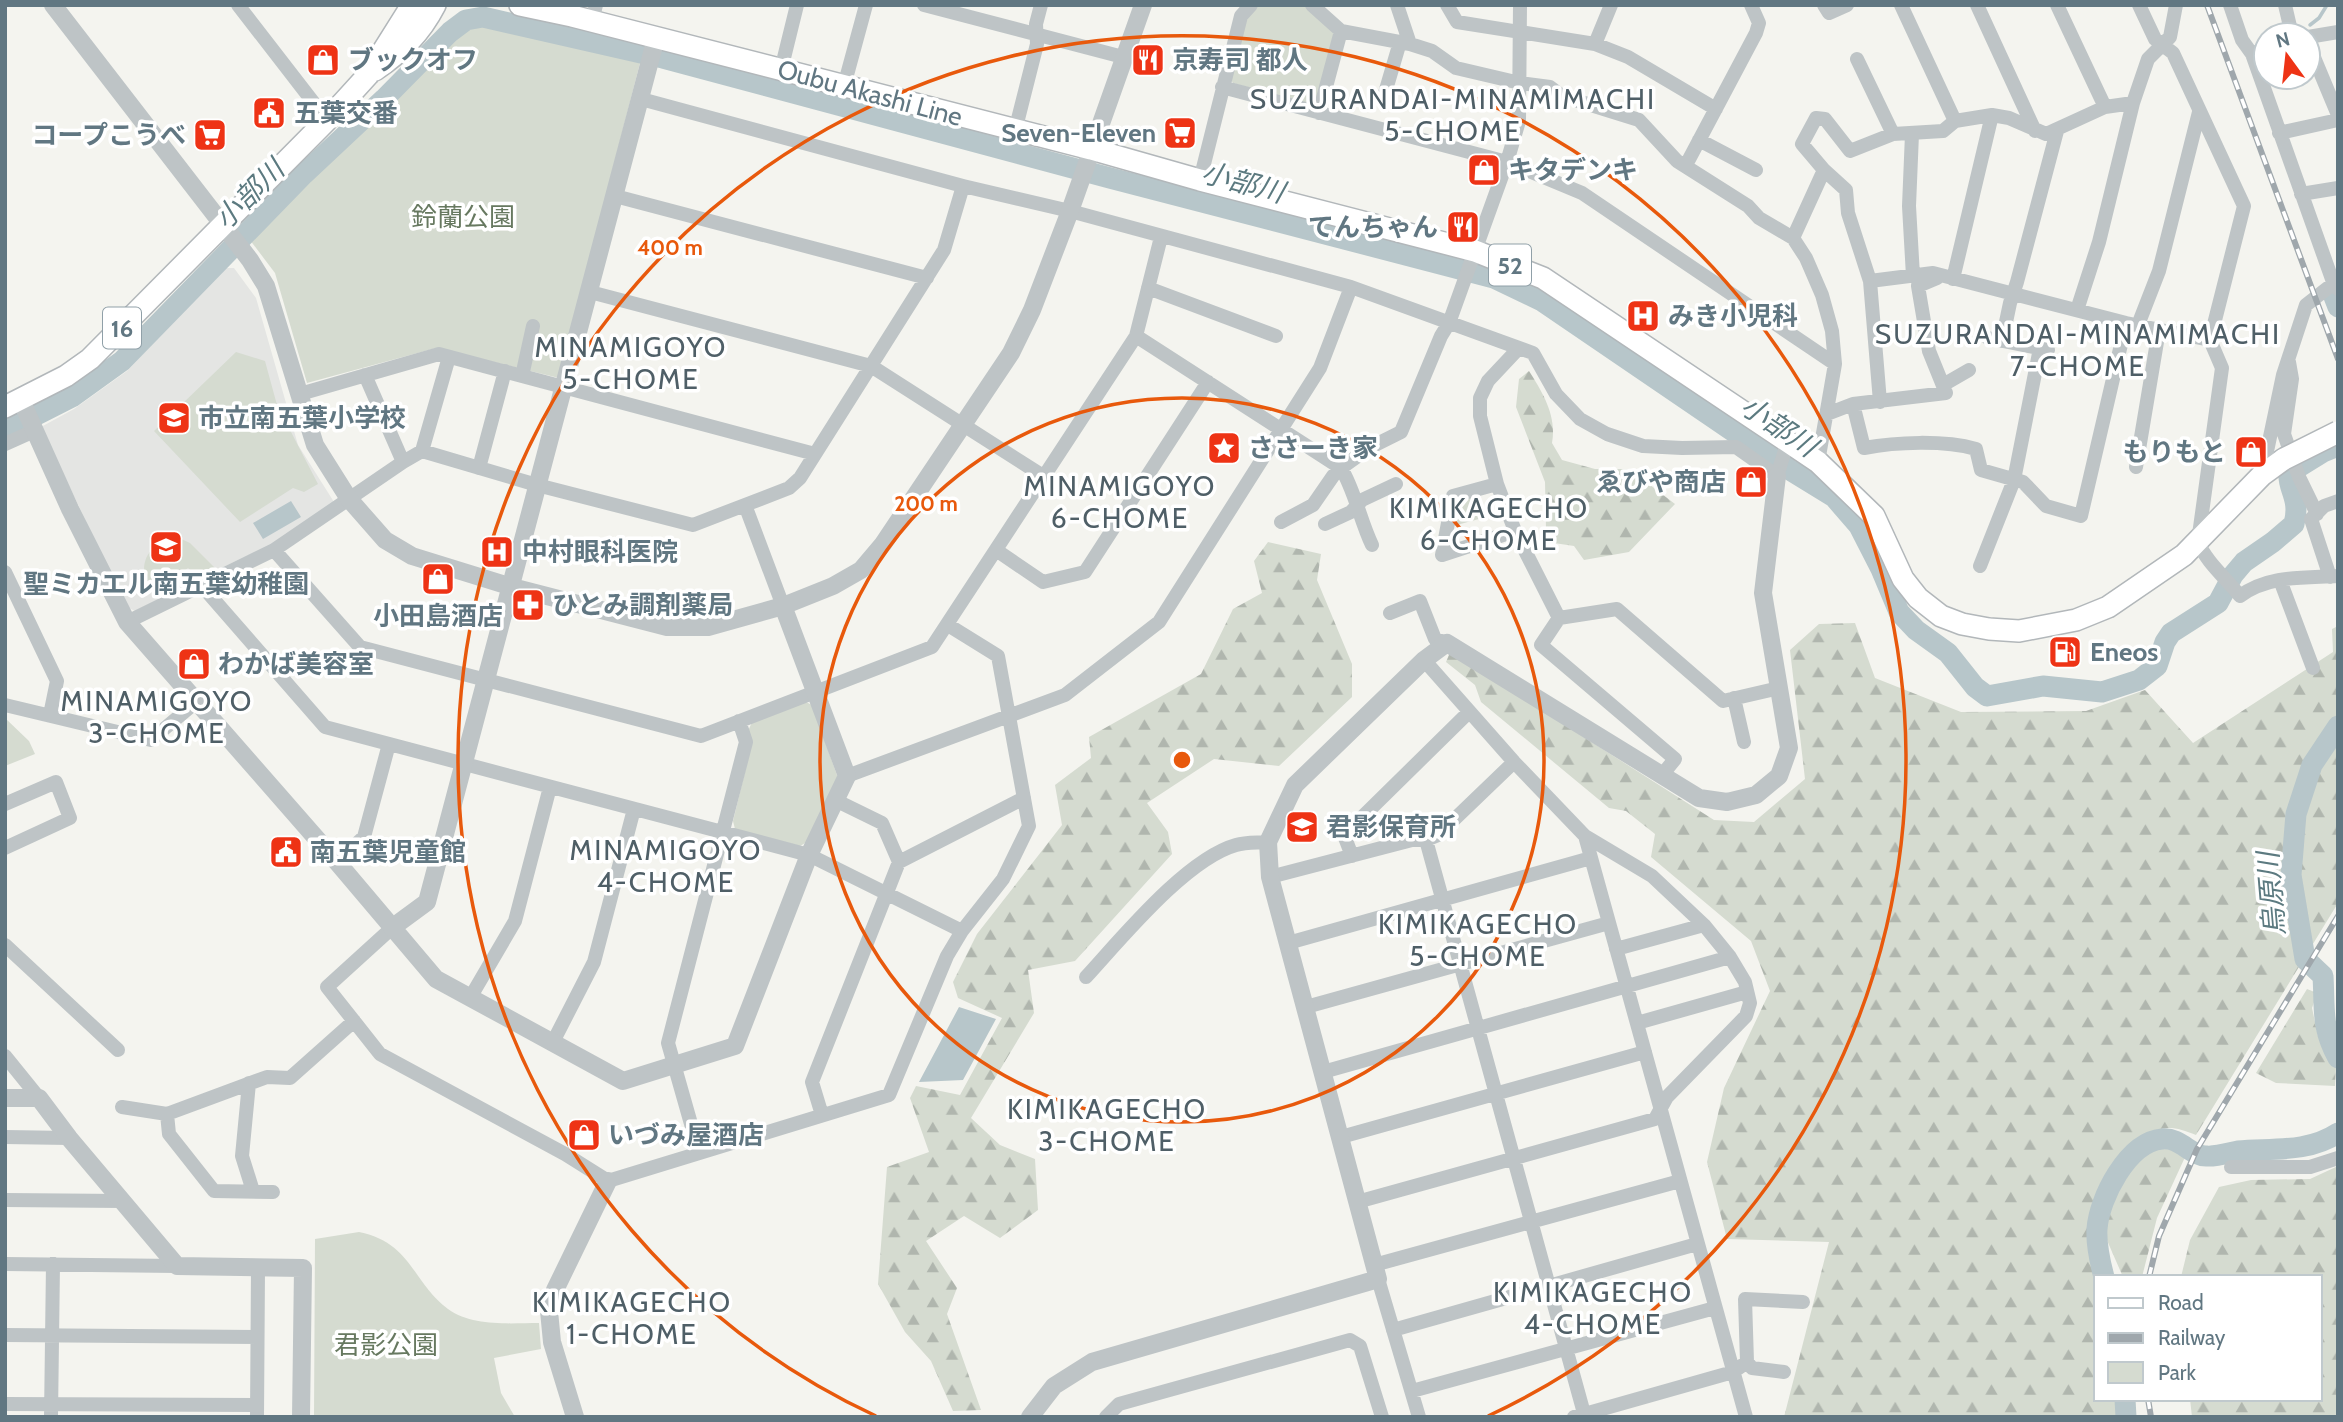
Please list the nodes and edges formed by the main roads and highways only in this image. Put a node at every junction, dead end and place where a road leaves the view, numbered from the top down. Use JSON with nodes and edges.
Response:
{"nodes":[{"id":1,"x":412,"y":5,"type":"edge"},
{"id":2,"x":435,"y":5,"type":"edge"},
{"id":3,"x":520,"y":5,"type":"edge"},
{"id":4,"x":550,"y":5,"type":"edge"},
{"id":5,"x":587,"y":14,"type":"edge"},
{"id":6,"x":368,"y":75,"type":"junction"},
{"id":7,"x":17,"y":405,"type":"edge"},
{"id":8,"x":2338,"y":432,"type":"edge"}],
"edges":[{"from":1,"to":6,"type":"main road","number":"16"},
{"from":2,"to":6,"type":"main road","number":"16"},
{"from":3,"to":5,"type":"main road","name":"Oubu Akashi Line","number":"52"},
{"from":4,"to":5,"type":"main road","name":"Oubu Akashi Line","number":"52"},
{"from":5,"to":8,"type":"main road","name":"Oubu Akashi Line","number":"52","bridge":true},
{"from":6,"to":7,"type":"main road","number":"16"}]}
